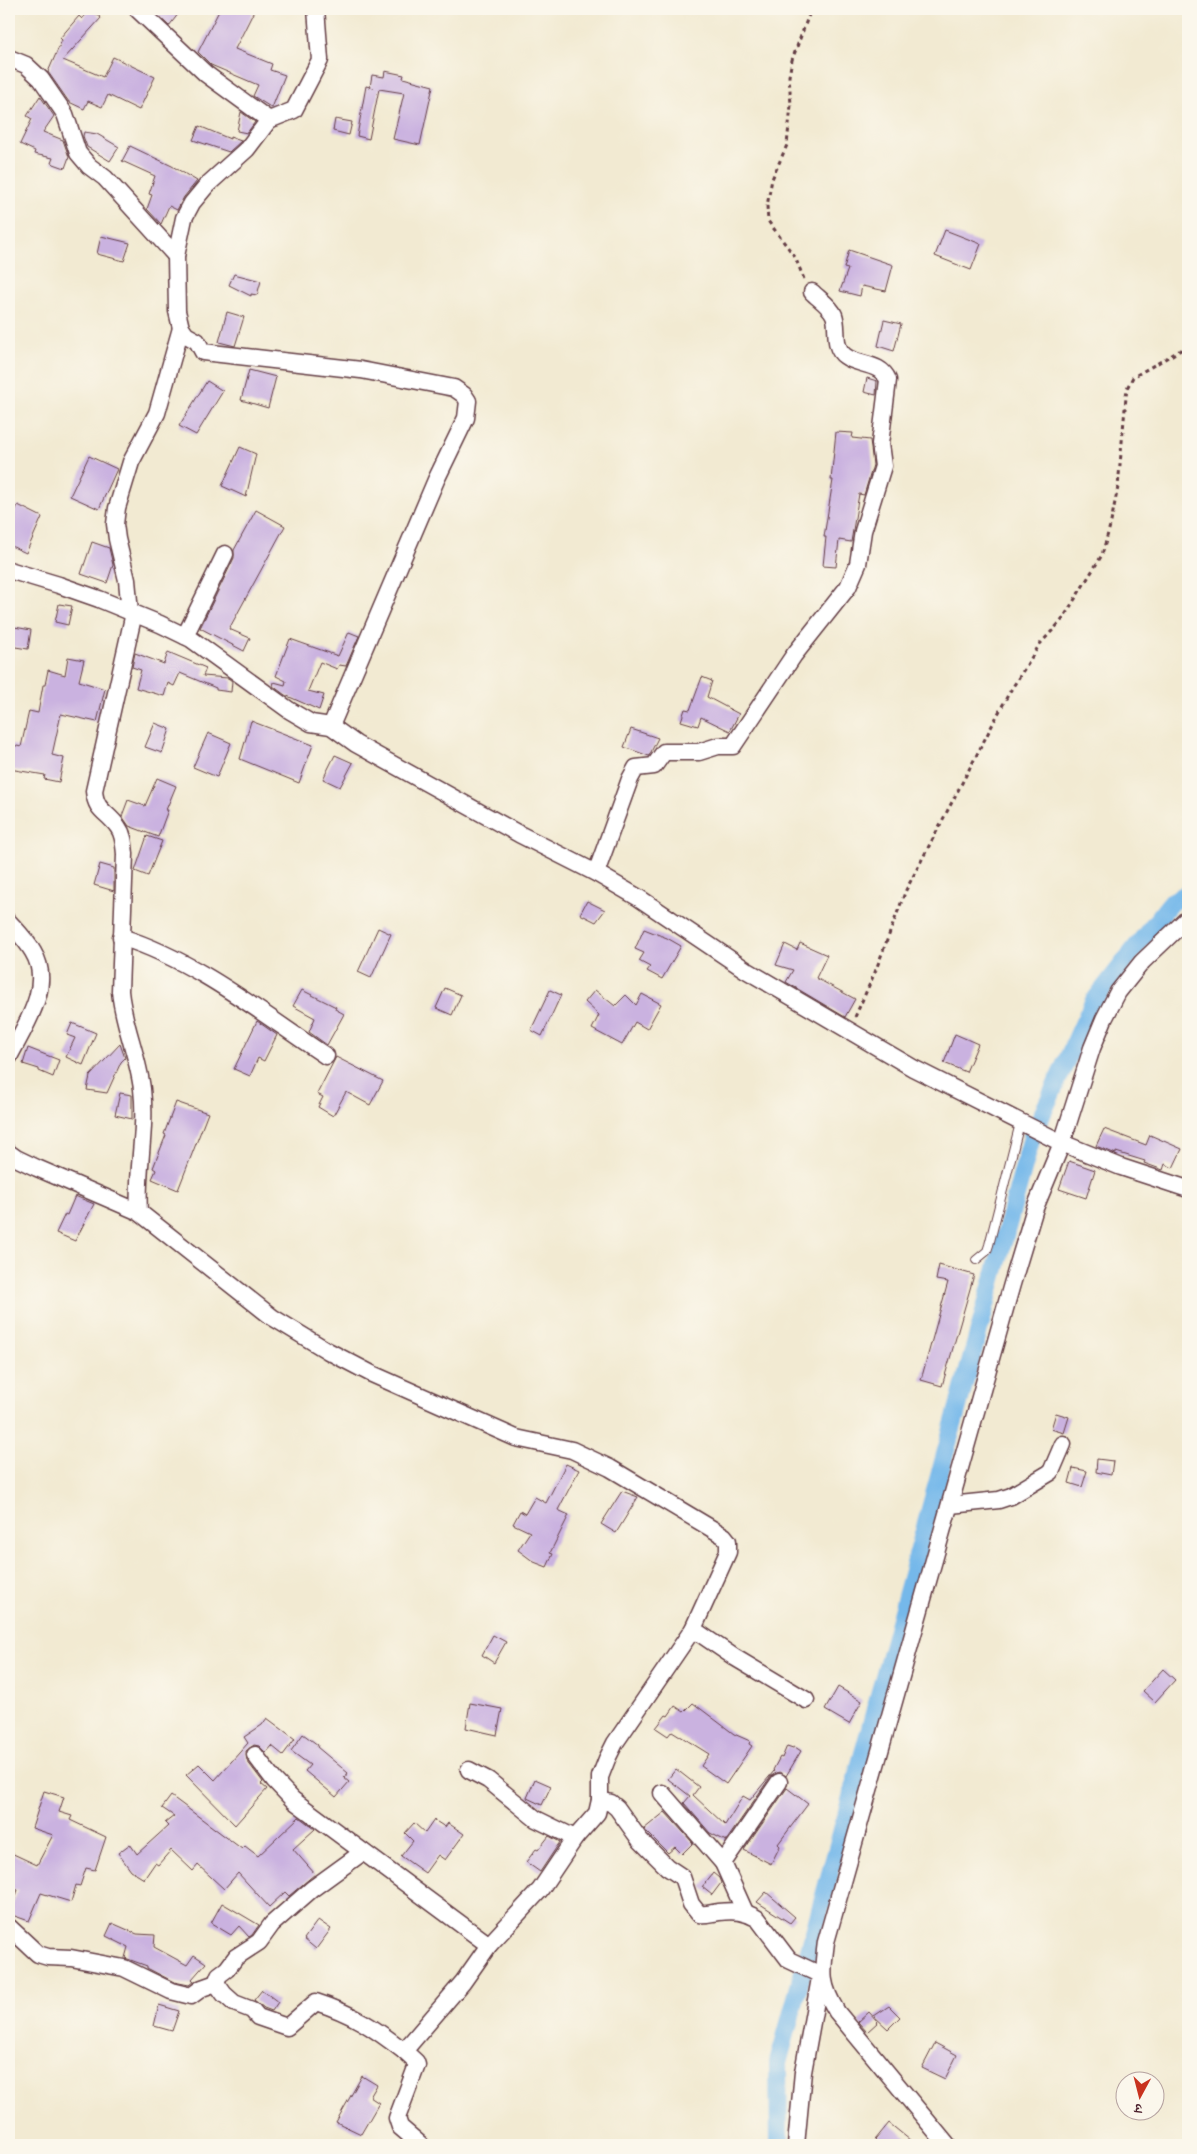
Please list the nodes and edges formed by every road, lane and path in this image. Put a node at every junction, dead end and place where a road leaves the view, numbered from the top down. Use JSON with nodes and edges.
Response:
{"nodes":[{"id":1,"x":137,"y":9,"type":"edge"},
{"id":2,"x":316,"y":9,"type":"edge"},
{"id":3,"x":811,"y":9,"type":"edge"},
{"id":4,"x":9,"y":58,"type":"edge"},
{"id":5,"x":269,"y":120,"type":"junction"},
{"id":6,"x":176,"y":256,"type":"junction"},
{"id":7,"x":812,"y":292,"type":"joint"},
{"id":8,"x":181,"y":328,"type":"junction"},
{"id":9,"x":1188,"y":346,"type":"edge"},
{"id":10,"x":225,"y":554,"type":"dead end"},
{"id":11,"x":9,"y":570,"type":"edge"},
{"id":12,"x":132,"y":613,"type":"junction"},
{"id":13,"x":185,"y":636,"type":"junction"},
{"id":14,"x":331,"y":726,"type":"junction"},
{"id":15,"x":596,"y":872,"type":"junction"},
{"id":16,"x":1188,"y":918,"type":"edge"},
{"id":17,"x":9,"y":922,"type":"edge"},
{"id":18,"x":121,"y":937,"type":"junction"},
{"id":19,"x":840,"y":1024,"type":"junction"},
{"id":20,"x":326,"y":1056,"type":"dead end"},
{"id":21,"x":9,"y":1057,"type":"edge"},
{"id":22,"x":1022,"y":1124,"type":"junction"},
{"id":23,"x":1055,"y":1139,"type":"junction"},
{"id":24,"x":9,"y":1153,"type":"edge"},
{"id":25,"x":1188,"y":1189,"type":"edge"},
{"id":26,"x":138,"y":1212,"type":"junction"},
{"id":27,"x":976,"y":1260,"type":"dead end"},
{"id":28,"x":1063,"y":1444,"type":"dead end"},
{"id":29,"x":950,"y":1506,"type":"junction"},
{"id":30,"x":693,"y":1629,"type":"junction"},
{"id":31,"x":806,"y":1700,"type":"dead end"},
{"id":32,"x":255,"y":1755,"type":"dead end"},
{"id":33,"x":469,"y":1770,"type":"dead end"},
{"id":34,"x":779,"y":1782,"type":"dead end"},
{"id":35,"x":662,"y":1794,"type":"dead end"},
{"id":36,"x":600,"y":1800,"type":"junction"},
{"id":37,"x":575,"y":1838,"type":"junction"},
{"id":38,"x":363,"y":1852,"type":"junction"},
{"id":39,"x":723,"y":1863,"type":"junction"},
{"id":40,"x":744,"y":1912,"type":"junction"},
{"id":41,"x":9,"y":1927,"type":"edge"},
{"id":42,"x":489,"y":1945,"type":"junction"},
{"id":43,"x":819,"y":1973,"type":"junction"},
{"id":44,"x":216,"y":1983,"type":"junction"},
{"id":45,"x":404,"y":2051,"type":"junction"},
{"id":46,"x":421,"y":2145,"type":"edge"},
{"id":47,"x":796,"y":2145,"type":"edge"},
{"id":48,"x":947,"y":2145,"type":"edge"}],
"edges":[{"from":1,"to":5,"type":"street"},
{"from":2,"to":5,"type":"street"},
{"from":3,"to":7,"type":"path"},
{"from":4,"to":6,"type":"street"},
{"from":5,"to":6,"type":"street"},
{"from":6,"to":8,"type":"street"},
{"from":7,"to":15,"type":"street"},
{"from":8,"to":12,"type":"street"},
{"from":8,"to":14,"type":"street"},
{"from":9,"to":19,"type":"path"},
{"from":10,"to":13,"type":"street"},
{"from":11,"to":12,"type":"street"},
{"from":12,"to":13,"type":"street"},
{"from":12,"to":18,"type":"street"},
{"from":13,"to":14,"type":"street"},
{"from":14,"to":15,"type":"street"},
{"from":15,"to":19,"type":"street"},
{"from":16,"to":23,"type":"street"},
{"from":17,"to":21,"type":"street"},
{"from":18,"to":20,"type":"street"},
{"from":18,"to":26,"type":"street"},
{"from":19,"to":22,"type":"street"},
{"from":22,"to":23,"type":"street"},
{"from":22,"to":27,"type":"lane"},
{"from":23,"to":25,"type":"street"},
{"from":23,"to":29,"type":"street"},
{"from":24,"to":26,"type":"street"},
{"from":26,"to":30,"type":"street"},
{"from":28,"to":29,"type":"street"},
{"from":29,"to":43,"type":"street"},
{"from":30,"to":31,"type":"street"},
{"from":30,"to":36,"type":"street"},
{"from":32,"to":38,"type":"street"},
{"from":33,"to":37,"type":"street"},
{"from":34,"to":39,"type":"street"},
{"from":35,"to":39,"type":"street"},
{"from":36,"to":37,"type":"street"},
{"from":36,"to":40,"type":"street"},
{"from":37,"to":42,"type":"street"},
{"from":38,"to":42,"type":"street"},
{"from":38,"to":44,"type":"street"},
{"from":39,"to":40,"type":"street"},
{"from":40,"to":43,"type":"street"},
{"from":41,"to":44,"type":"street"},
{"from":42,"to":45,"type":"street"},
{"from":43,"to":47,"type":"street"},
{"from":43,"to":48,"type":"street"},
{"from":44,"to":45,"type":"street"},
{"from":45,"to":46,"type":"street"}]}
